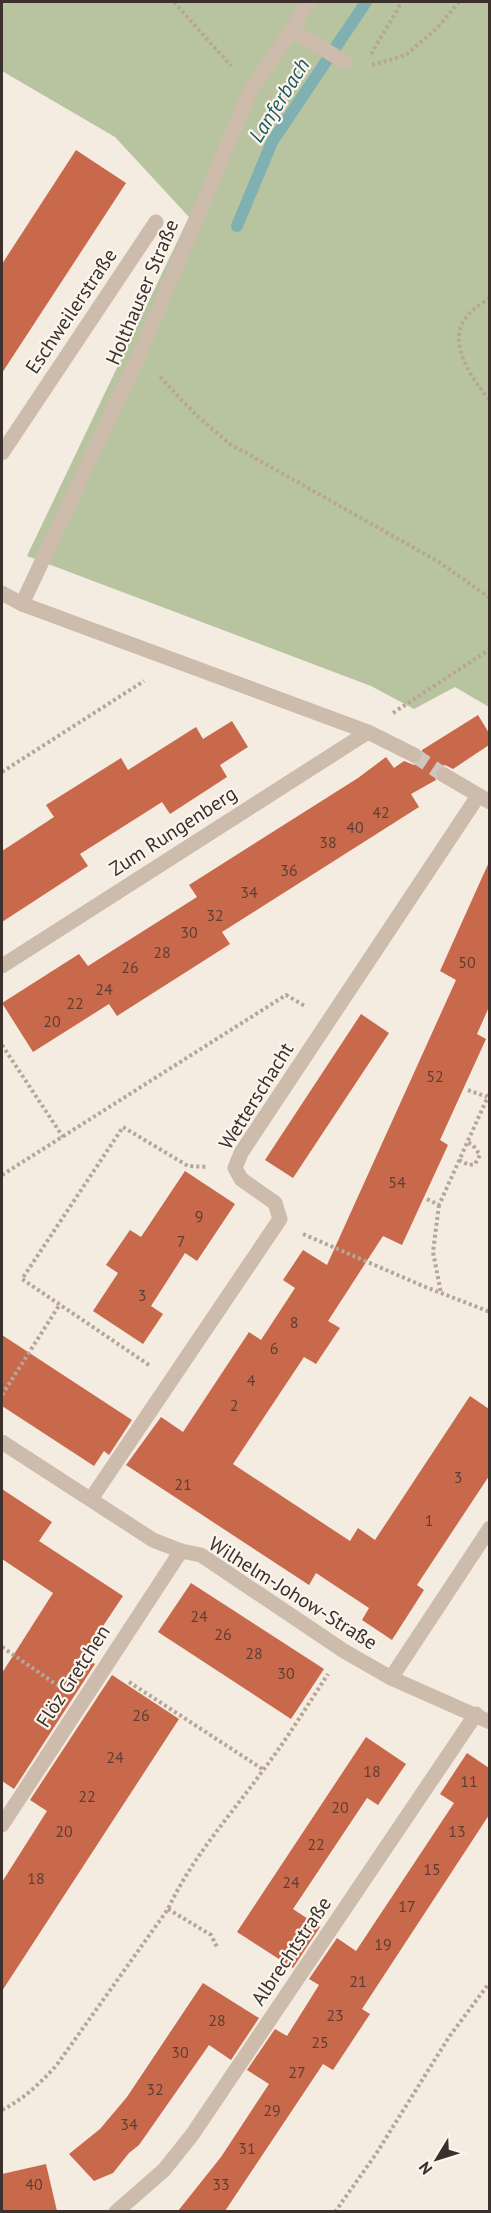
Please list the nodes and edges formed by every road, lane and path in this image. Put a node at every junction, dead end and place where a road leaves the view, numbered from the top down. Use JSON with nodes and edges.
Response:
{"nodes":[{"id":1,"x":174,"y":2,"type":"edge"},
{"id":2,"x":308,"y":2,"type":"edge"},
{"id":3,"x":402,"y":2,"type":"edge"},
{"id":4,"x":459,"y":2,"type":"edge"},
{"id":5,"x":292,"y":30,"type":"junction"},
{"id":6,"x":345,"y":62,"type":"joint"},
{"id":7,"x":363,"y":68,"type":"junction"},
{"id":8,"x":251,"y":89,"type":"junction"},
{"id":9,"x":156,"y":222,"type":"dead end"},
{"id":10,"x":489,"y":298,"type":"edge"},
{"id":11,"x":140,"y":355,"type":"junction"},
{"id":12,"x":489,"y":401,"type":"edge"},
{"id":13,"x":2,"y":453,"type":"edge"},
{"id":14,"x":2,"y":593,"type":"edge"},
{"id":15,"x":489,"y":598,"type":"edge"},
{"id":16,"x":22,"y":604,"type":"junction"},
{"id":17,"x":489,"y":649,"type":"edge"},
{"id":18,"x":175,"y":661,"type":"junction"},
{"id":19,"x":412,"y":699,"type":"dead end"},
{"id":20,"x":368,"y":732,"type":"junction"},
{"id":21,"x":414,"y":755,"type":"tunnel mouth"},
{"id":22,"x":2,"y":772,"type":"edge"},
{"id":23,"x":444,"y":775,"type":"tunnel mouth"},
{"id":24,"x":484,"y":799,"type":"edge"},
{"id":25,"x":2,"y":966,"type":"edge"},
{"id":26,"x":328,"y":1021,"type":"junction"},
{"id":27,"x":2,"y":1045,"type":"edge"},
{"id":28,"x":468,"y":1090,"type":"dead end"},
{"id":29,"x":489,"y":1092,"type":"edge"},
{"id":30,"x":487,"y":1097,"type":"junction"},
{"id":31,"x":63,"y":1137,"type":"junction"},
{"id":32,"x":467,"y":1142,"type":"junction"},
{"id":33,"x":459,"y":1160,"type":"junction"},
{"id":34,"x":236,"y":1168,"type":"junction"},
{"id":35,"x":2,"y":1175,"type":"edge"},
{"id":36,"x":427,"y":1199,"type":"dead end"},
{"id":37,"x":439,"y":1205,"type":"junction"},
{"id":38,"x":277,"y":1223,"type":"junction"},
{"id":39,"x":441,"y":1293,"type":"junction"},
{"id":40,"x":60,"y":1304,"type":"junction"},
{"id":41,"x":489,"y":1312,"type":"edge"},
{"id":42,"x":171,"y":1380,"type":"junction"},
{"id":43,"x":2,"y":1395,"type":"edge"},
{"id":44,"x":2,"y":1442,"type":"edge"},
{"id":45,"x":91,"y":1499,"type":"junction"},
{"id":46,"x":489,"y":1528,"type":"edge"},
{"id":47,"x":181,"y":1551,"type":"junction"},
{"id":48,"x":2,"y":1647,"type":"edge"},
{"id":49,"x":344,"y":1651,"type":"junction"},
{"id":50,"x":105,"y":1666,"type":"junction"},
{"id":51,"x":391,"y":1678,"type":"junction"},
{"id":52,"x":82,"y":1701,"type":"junction"},
{"id":53,"x":483,"y":1718,"type":"edge"},
{"id":54,"x":264,"y":1770,"type":"junction"},
{"id":55,"x":2,"y":1825,"type":"edge"},
{"id":56,"x":168,"y":1909,"type":"junction"},
{"id":57,"x":218,"y":1949,"type":"dead end"},
{"id":58,"x":489,"y":1982,"type":"edge"},
{"id":59,"x":2,"y":2110,"type":"edge"},
{"id":60,"x":116,"y":2211,"type":"edge"},
{"id":61,"x":335,"y":2211,"type":"edge"}],
"edges":[{"from":1,"to":8,"type":"path"},
{"from":2,"to":5,"type":"street","name":"Holthauser Straße"},
{"from":3,"to":7,"type":"path"},
{"from":4,"to":7,"type":"path"},
{"from":5,"to":6,"type":"street"},
{"from":5,"to":8,"type":"street","name":"Holthauser Straße"},
{"from":6,"to":7,"type":"path"},
{"from":8,"to":11,"type":"street","name":"Holthauser Straße"},
{"from":9,"to":13,"type":"street","name":"Eschweilerstraße"},
{"from":10,"to":12,"type":"path"},
{"from":11,"to":15,"type":"path"},
{"from":11,"to":16,"type":"street","name":"Holthauser Straße"},
{"from":14,"to":16,"type":"street"},
{"from":16,"to":18,"type":"street"},
{"from":17,"to":19,"type":"path"},
{"from":18,"to":20,"type":"street"},
{"from":18,"to":22,"type":"path"},
{"from":20,"to":21,"type":"street"},
{"from":20,"to":25,"type":"street","name":"Zum Rungenberg"},
{"from":23,"to":24,"type":"street"},
{"from":24,"to":26,"type":"street","name":"Wetterschacht"},
{"from":26,"to":31,"type":"path"},
{"from":26,"to":34,"type":"street","name":"Wetterschacht"},
{"from":27,"to":31,"type":"path"},
{"from":28,"to":30,"type":"path"},
{"from":29,"to":30,"type":"path"},
{"from":30,"to":32,"type":"path"},
{"from":31,"to":35,"type":"path"},
{"from":32,"to":33,"type":"path"},
{"from":32,"to":33,"type":"path"},
{"from":33,"to":37,"type":"path"},
{"from":34,"to":38,"type":"street","name":"Wetterschacht"},
{"from":34,"to":40,"type":"path"},
{"from":36,"to":37,"type":"path"},
{"from":37,"to":39,"type":"path"},
{"from":38,"to":39,"type":"path"},
{"from":38,"to":42,"type":"street"},
{"from":39,"to":41,"type":"path"},
{"from":40,"to":42,"type":"path"},
{"from":40,"to":43,"type":"path"},
{"from":42,"to":45,"type":"street"},
{"from":44,"to":45,"type":"street","name":"Wilhelm-Johow-Straße"},
{"from":45,"to":47,"type":"street","name":"Wilhelm-Johow-Straße"},
{"from":46,"to":51,"type":"street"},
{"from":47,"to":49,"type":"street","name":"Wilhelm-Johow-Straße"},
{"from":47,"to":50,"type":"street","name":"Flöz Gretchen"},
{"from":48,"to":52,"type":"path"},
{"from":49,"to":51,"type":"street","name":"Wilhelm-Johow-Straße"},
{"from":49,"to":54,"type":"path"},
{"from":50,"to":52,"type":"street","name":"Flöz Gretchen"},
{"from":50,"to":54,"type":"path"},
{"from":51,"to":53,"type":"street","name":"Wilhelm-Johow-Straße"},
{"from":52,"to":55,"type":"street","name":"Flöz Gretchen"},
{"from":53,"to":60,"type":"street","name":"Albrechtstraße"},
{"from":54,"to":56,"type":"path"},
{"from":56,"to":57,"type":"path"},
{"from":56,"to":59,"type":"path"},
{"from":58,"to":61,"type":"path"}]}
